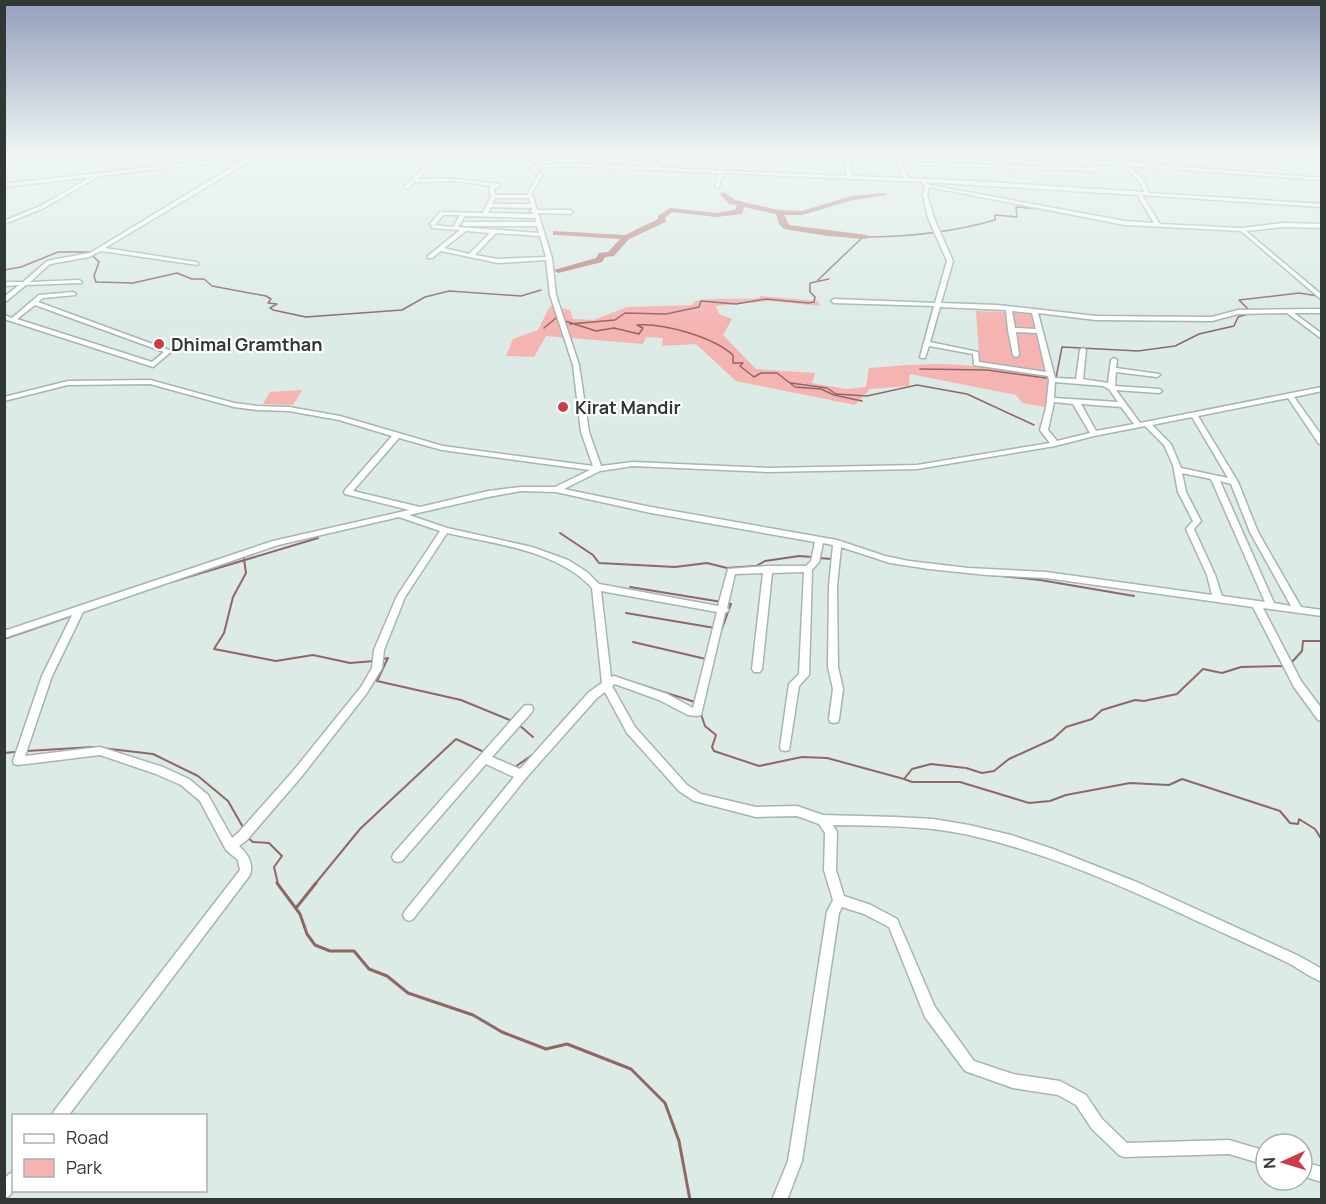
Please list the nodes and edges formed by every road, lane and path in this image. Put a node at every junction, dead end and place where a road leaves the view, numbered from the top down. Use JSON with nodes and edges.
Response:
{"nodes":[{"id":1,"x":35,"y":210,"type":"edge"},
{"id":2,"x":163,"y":210,"type":"edge"},
{"id":3,"x":487,"y":210,"type":"edge"},
{"id":4,"x":527,"y":210,"type":"edge"},
{"id":5,"x":929,"y":210,"type":"edge"},
{"id":6,"x":1056,"y":210,"type":"edge"},
{"id":7,"x":1149,"y":210,"type":"edge"},
{"id":8,"x":533,"y":211,"type":"junction"},
{"id":9,"x":570,"y":212,"type":"dead end"},
{"id":10,"x":463,"y":214,"type":"junction"},
{"id":11,"x":485,"y":214,"type":"junction"},
{"id":12,"x":4,"y":223,"type":"edge"},
{"id":13,"x":538,"y":224,"type":"junction"},
{"id":14,"x":1158,"y":225,"type":"junction"},
{"id":15,"x":457,"y":226,"type":"junction"},
{"id":16,"x":1322,"y":226,"type":"edge"},
{"id":17,"x":465,"y":229,"type":"junction"},
{"id":18,"x":1242,"y":230,"type":"junction"},
{"id":19,"x":494,"y":232,"type":"junction"},
{"id":20,"x":542,"y":235,"type":"junction"},
{"id":21,"x":100,"y":249,"type":"junction"},
{"id":22,"x":439,"y":249,"type":"junction"},
{"id":23,"x":470,"y":256,"type":"junction"},
{"id":24,"x":430,"y":257,"type":"dead end"},
{"id":25,"x":549,"y":258,"type":"junction"},
{"id":26,"x":196,"y":264,"type":"dead end"},
{"id":27,"x":79,"y":282,"type":"dead end"},
{"id":28,"x":4,"y":284,"type":"edge"},
{"id":29,"x":23,"y":284,"type":"junction"},
{"id":30,"x":73,"y":294,"type":"dead end"},
{"id":31,"x":6,"y":298,"type":"edge"},
{"id":32,"x":1322,"y":298,"type":"edge"},
{"id":33,"x":834,"y":301,"type":"dead end"},
{"id":34,"x":34,"y":303,"type":"junction"},
{"id":35,"x":937,"y":305,"type":"junction"},
{"id":36,"x":1009,"y":309,"type":"junction"},
{"id":37,"x":1322,"y":311,"type":"edge"},
{"id":38,"x":1289,"y":312,"type":"junction"},
{"id":39,"x":1035,"y":313,"type":"junction"},
{"id":40,"x":4,"y":317,"type":"edge"},
{"id":41,"x":14,"y":320,"type":"junction"},
{"id":42,"x":1011,"y":330,"type":"junction"},
{"id":43,"x":1039,"y":332,"type":"junction"},
{"id":44,"x":1322,"y":337,"type":"edge"},
{"id":45,"x":928,"y":344,"type":"junction"},
{"id":46,"x":1083,"y":350,"type":"dead end"},
{"id":47,"x":1016,"y":355,"type":"dead end"},
{"id":48,"x":923,"y":357,"type":"dead end"},
{"id":49,"x":1114,"y":360,"type":"dead end"},
{"id":50,"x":1114,"y":370,"type":"junction"},
{"id":51,"x":1157,"y":375,"type":"dead end"},
{"id":52,"x":1051,"y":377,"type":"junction"},
{"id":53,"x":1079,"y":381,"type":"junction"},
{"id":54,"x":1111,"y":388,"type":"junction"},
{"id":55,"x":1322,"y":389,"type":"edge"},
{"id":56,"x":1159,"y":392,"type":"dead end"},
{"id":57,"x":1290,"y":395,"type":"junction"},
{"id":58,"x":4,"y":399,"type":"edge"},
{"id":59,"x":1051,"y":400,"type":"junction"},
{"id":60,"x":1076,"y":402,"type":"junction"},
{"id":61,"x":1124,"y":405,"type":"junction"},
{"id":62,"x":1194,"y":415,"type":"junction"},
{"id":63,"x":1142,"y":424,"type":"junction"},
{"id":64,"x":1094,"y":434,"type":"junction"},
{"id":65,"x":397,"y":435,"type":"junction"},
{"id":66,"x":1322,"y":442,"type":"edge"},
{"id":67,"x":1055,"y":444,"type":"junction"},
{"id":68,"x":598,"y":469,"type":"junction"},
{"id":69,"x":1178,"y":470,"type":"junction"},
{"id":70,"x":1214,"y":477,"type":"junction"},
{"id":71,"x":1234,"y":482,"type":"junction"},
{"id":72,"x":556,"y":490,"type":"junction"},
{"id":73,"x":419,"y":509,"type":"junction"},
{"id":74,"x":400,"y":515,"type":"junction"},
{"id":75,"x":445,"y":530,"type":"junction"},
{"id":76,"x":819,"y":541,"type":"junction"},
{"id":77,"x":837,"y":543,"type":"junction"},
{"id":78,"x":768,"y":569,"type":"junction"},
{"id":79,"x":808,"y":569,"type":"junction"},
{"id":80,"x":596,"y":587,"type":"junction"},
{"id":81,"x":1218,"y":599,"type":"junction"},
{"id":82,"x":1256,"y":604,"type":"junction"},
{"id":83,"x":1271,"y":606,"type":"junction"},
{"id":84,"x":1298,"y":609,"type":"junction"},
{"id":85,"x":724,"y":610,"type":"junction"},
{"id":86,"x":79,"y":611,"type":"junction"},
{"id":87,"x":1322,"y":613,"type":"edge"},
{"id":88,"x":4,"y":635,"type":"edge"},
{"id":89,"x":758,"y":669,"type":"dead end"},
{"id":90,"x":607,"y":686,"type":"junction"},
{"id":91,"x":528,"y":709,"type":"dead end"},
{"id":92,"x":1322,"y":717,"type":"edge"},
{"id":93,"x":834,"y":719,"type":"dead end"},
{"id":94,"x":785,"y":747,"type":"dead end"},
{"id":95,"x":484,"y":758,"type":"junction"},
{"id":96,"x":522,"y":775,"type":"junction"},
{"id":97,"x":823,"y":819,"type":"junction"},
{"id":98,"x":231,"y":846,"type":"junction"},
{"id":99,"x":398,"y":857,"type":"dead end"},
{"id":100,"x":839,"y":900,"type":"junction"},
{"id":101,"x":410,"y":915,"type":"dead end"},
{"id":102,"x":1322,"y":976,"type":"edge"},
{"id":103,"x":61,"y":1114,"type":"edge"},
{"id":104,"x":1254,"y":1155,"type":"edge"},
{"id":105,"x":779,"y":1200,"type":"edge"}],
"edges":[{"from":1,"to":12,"type":"street"},
{"from":2,"to":21,"type":"street"},
{"from":3,"to":11,"type":"street"},
{"from":4,"to":8,"type":"street"},
{"from":5,"to":35,"type":"street"},
{"from":6,"to":14,"type":"street"},
{"from":7,"to":14,"type":"street"},
{"from":8,"to":9,"type":"street"},
{"from":8,"to":11,"type":"street"},
{"from":8,"to":13,"type":"street"},
{"from":10,"to":11,"type":"street"},
{"from":10,"to":15,"type":"street"},
{"from":10,"to":15,"type":"street"},
{"from":13,"to":15,"type":"street"},
{"from":13,"to":20,"type":"street"},
{"from":14,"to":18,"type":"street"},
{"from":15,"to":17,"type":"street"},
{"from":16,"to":18,"type":"street"},
{"from":17,"to":19,"type":"street"},
{"from":17,"to":22,"type":"street"},
{"from":18,"to":32,"type":"street"},
{"from":19,"to":20,"type":"street"},
{"from":19,"to":23,"type":"street"},
{"from":20,"to":25,"type":"street"},
{"from":21,"to":26,"type":"street"},
{"from":21,"to":29,"type":"street"},
{"from":22,"to":23,"type":"street"},
{"from":22,"to":24,"type":"street"},
{"from":23,"to":25,"type":"street"},
{"from":25,"to":68,"type":"street"},
{"from":27,"to":29,"type":"street"},
{"from":28,"to":29,"type":"street"},
{"from":29,"to":31,"type":"street"},
{"from":30,"to":34,"type":"street"},
{"from":33,"to":35,"type":"street"},
{"from":34,"to":41,"type":"street"},
{"from":34,"to":41,"type":"street"},
{"from":35,"to":36,"type":"street"},
{"from":35,"to":45,"type":"street"},
{"from":36,"to":39,"type":"street"},
{"from":36,"to":42,"type":"street"},
{"from":37,"to":38,"type":"street"},
{"from":38,"to":39,"type":"street"},
{"from":38,"to":44,"type":"street"},
{"from":39,"to":43,"type":"street"},
{"from":40,"to":41,"type":"street"},
{"from":42,"to":43,"type":"street"},
{"from":42,"to":47,"type":"street"},
{"from":43,"to":52,"type":"street"},
{"from":45,"to":48,"type":"street"},
{"from":45,"to":52,"type":"street"},
{"from":46,"to":53,"type":"street"},
{"from":49,"to":50,"type":"street"},
{"from":50,"to":51,"type":"street"},
{"from":50,"to":54,"type":"street"},
{"from":52,"to":53,"type":"street"},
{"from":52,"to":59,"type":"street"},
{"from":53,"to":54,"type":"street"},
{"from":54,"to":56,"type":"street"},
{"from":54,"to":61,"type":"street"},
{"from":55,"to":57,"type":"street"},
{"from":57,"to":62,"type":"street"},
{"from":57,"to":66,"type":"street"},
{"from":58,"to":65,"type":"street"},
{"from":59,"to":60,"type":"street"},
{"from":59,"to":67,"type":"street"},
{"from":60,"to":61,"type":"street"},
{"from":60,"to":64,"type":"street"},
{"from":61,"to":63,"type":"street"},
{"from":62,"to":63,"type":"street"},
{"from":62,"to":71,"type":"street"},
{"from":63,"to":64,"type":"street"},
{"from":63,"to":69,"type":"street"},
{"from":64,"to":67,"type":"street"},
{"from":65,"to":68,"type":"street"},
{"from":65,"to":73,"type":"street"},
{"from":67,"to":68,"type":"street"},
{"from":68,"to":72,"type":"street"},
{"from":69,"to":70,"type":"street"},
{"from":69,"to":81,"type":"street"},
{"from":70,"to":71,"type":"street"},
{"from":70,"to":83,"type":"street"},
{"from":71,"to":84,"type":"street"},
{"from":72,"to":73,"type":"street"},
{"from":72,"to":76,"type":"street"},
{"from":73,"to":74,"type":"street"},
{"from":74,"to":75,"type":"street"},
{"from":74,"to":86,"type":"street"},
{"from":75,"to":80,"type":"street"},
{"from":75,"to":98,"type":"street"},
{"from":76,"to":77,"type":"street"},
{"from":76,"to":79,"type":"street"},
{"from":77,"to":81,"type":"street"},
{"from":77,"to":93,"type":"street"},
{"from":78,"to":79,"type":"street"},
{"from":78,"to":85,"type":"street"},
{"from":78,"to":89,"type":"street"},
{"from":79,"to":94,"type":"street"},
{"from":80,"to":85,"type":"street"},
{"from":80,"to":90,"type":"street"},
{"from":81,"to":82,"type":"street"},
{"from":82,"to":83,"type":"street"},
{"from":82,"to":92,"type":"street"},
{"from":83,"to":84,"type":"street"},
{"from":84,"to":87,"type":"street"},
{"from":85,"to":90,"type":"street"},
{"from":86,"to":88,"type":"street"},
{"from":86,"to":98,"type":"street"},
{"from":90,"to":96,"type":"street"},
{"from":90,"to":97,"type":"street"},
{"from":91,"to":95,"type":"street"},
{"from":95,"to":96,"type":"street"},
{"from":95,"to":99,"type":"street"},
{"from":96,"to":101,"type":"street"},
{"from":97,"to":100,"type":"street"},
{"from":97,"to":102,"type":"street"},
{"from":98,"to":103,"type":"street"},
{"from":100,"to":104,"type":"street"},
{"from":100,"to":105,"type":"street"}]}
